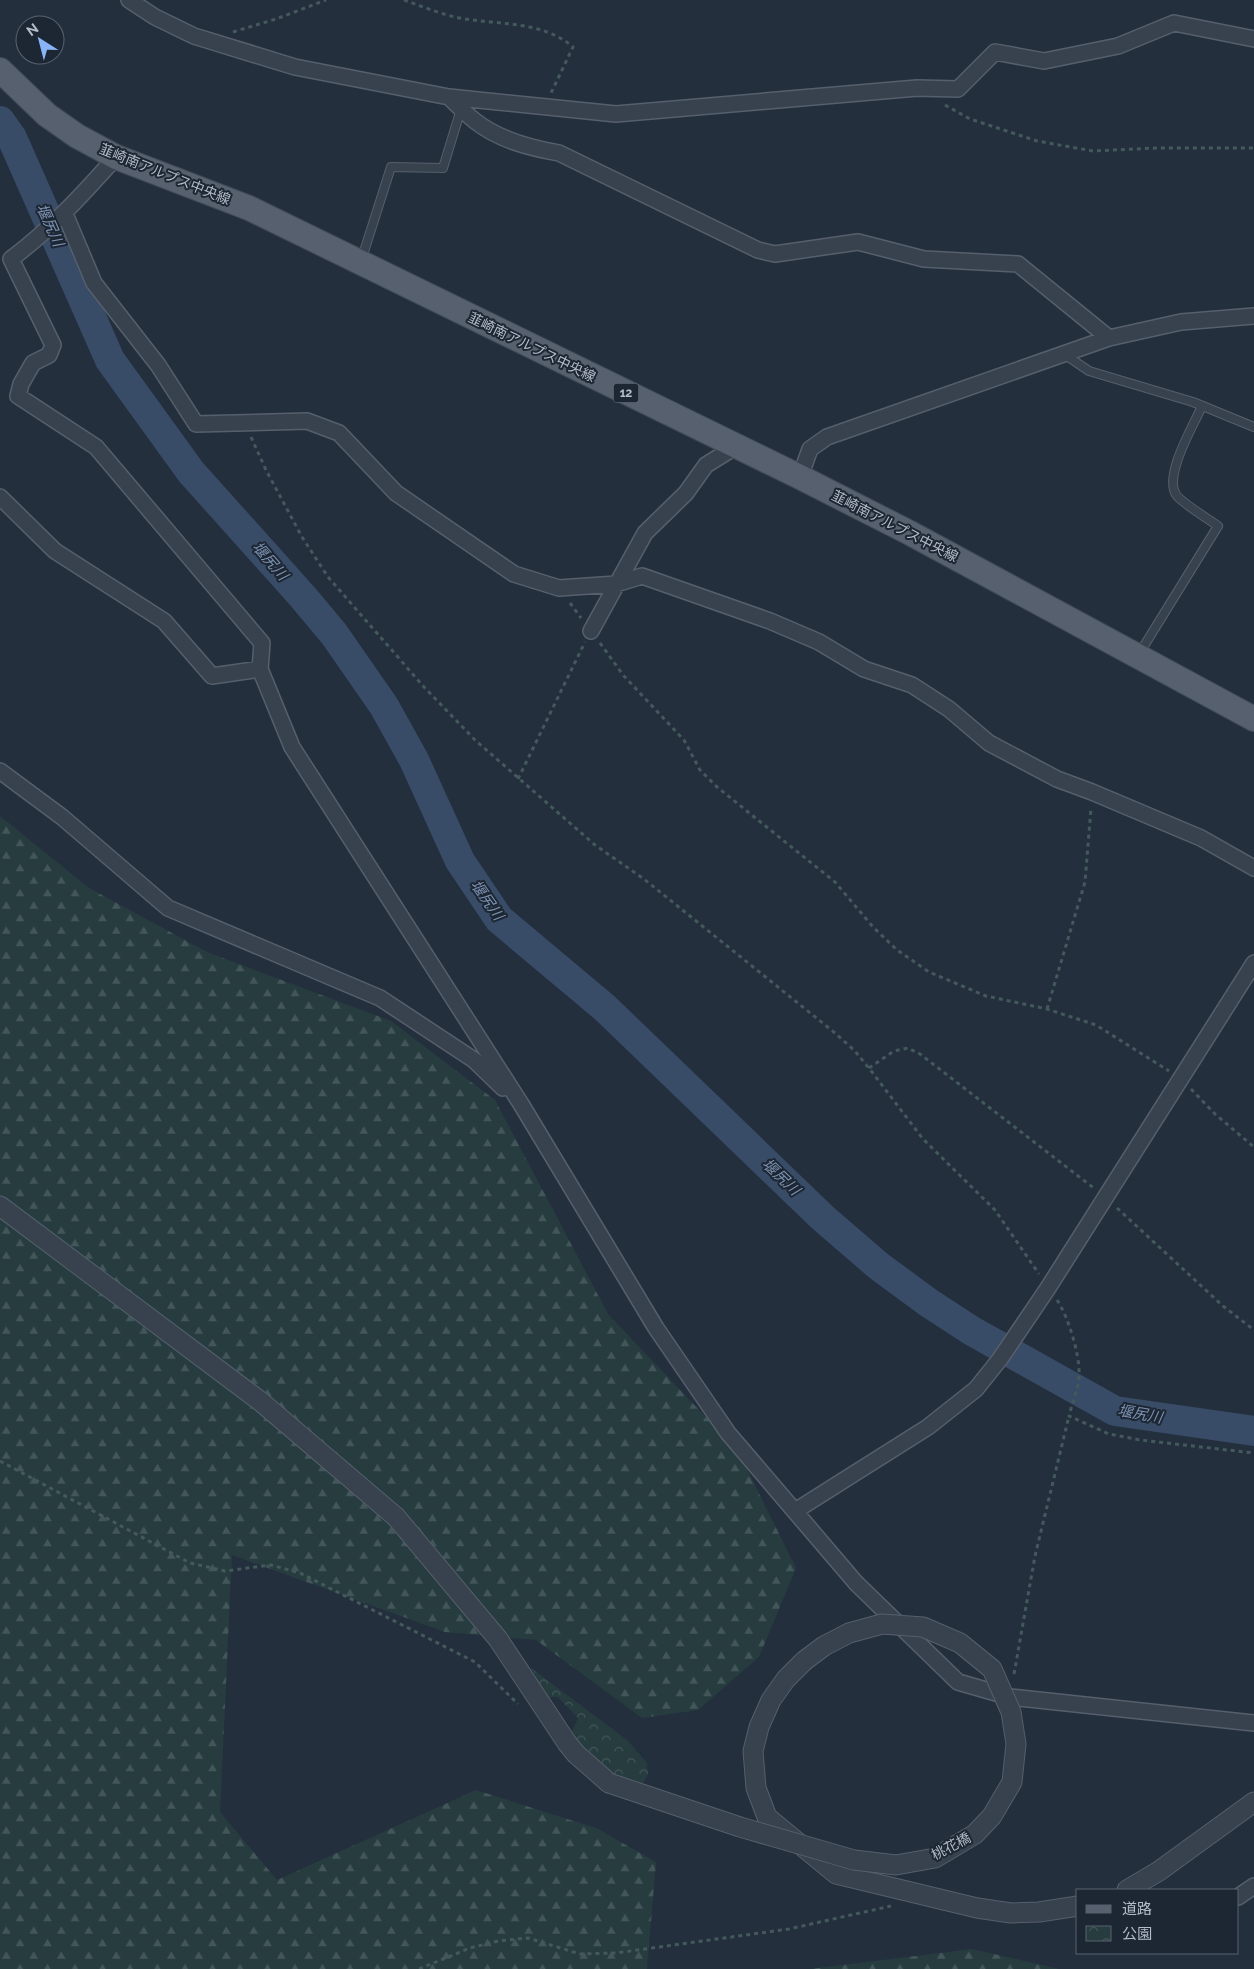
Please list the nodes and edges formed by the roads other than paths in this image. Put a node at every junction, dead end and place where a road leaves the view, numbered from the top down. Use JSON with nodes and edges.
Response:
{"nodes":[{"id":1,"x":129,"y":0,"type":"edge"},
{"id":2,"x":1254,"y":38,"type":"edge"},
{"id":3,"x":0,"y":70,"type":"edge"},
{"id":4,"x":449,"y":97,"type":"junction"},
{"id":5,"x":461,"y":109,"type":"junction"},
{"id":6,"x":116,"y":157,"type":"junction"},
{"id":7,"x":65,"y":214,"type":"junction"},
{"id":8,"x":361,"y":262,"type":"junction"},
{"id":9,"x":5,"y":264,"type":"edge"},
{"id":10,"x":1254,"y":316,"type":"edge"},
{"id":11,"x":1108,"y":338,"type":"junction"},
{"id":12,"x":1064,"y":354,"type":"junction"},
{"id":13,"x":1202,"y":406,"type":"junction"},
{"id":14,"x":1254,"y":427,"type":"edge"},
{"id":15,"x":735,"y":447,"type":"junction"},
{"id":16,"x":800,"y":477,"type":"junction"},
{"id":17,"x":0,"y":497,"type":"edge"},
{"id":18,"x":616,"y":584,"type":"junction"},
{"id":19,"x":591,"y":631,"type":"road end"},
{"id":20,"x":1138,"y":656,"type":"junction"},
{"id":21,"x":260,"y":668,"type":"junction"},
{"id":22,"x":1254,"y":719,"type":"edge"},
{"id":23,"x":0,"y":771,"type":"edge"},
{"id":24,"x":1254,"y":868,"type":"edge"},
{"id":25,"x":1254,"y":963,"type":"edge"},
{"id":26,"x":520,"y":1104,"type":"junction"},
{"id":27,"x":0,"y":1206,"type":"edge"},
{"id":28,"x":796,"y":1511,"type":"junction"},
{"id":29,"x":1254,"y":1723,"type":"edge"},
{"id":30,"x":1254,"y":1802,"type":"edge"},
{"id":31,"x":800,"y":1844,"type":"edge"},
{"id":32,"x":800,"y":1844,"type":"edge"},
{"id":33,"x":800,"y":1844,"type":"edge"},
{"id":34,"x":800,"y":1844,"type":"edge"},
{"id":35,"x":1254,"y":1886,"type":"edge"},
{"id":36,"x":1129,"y":1889,"type":"edge"},
{"id":37,"x":1239,"y":1896,"type":"edge"},
{"id":38,"x":1076,"y":1906,"type":"edge"}],
"edges":[{"from":1,"to":4,"type":"street"},
{"from":2,"to":4,"type":"street"},
{"from":3,"to":6,"type":"main road","name":"韮崎南アルプス中央線","number":"12"},
{"from":4,"to":5,"type":"street"},
{"from":5,"to":8,"type":"lane"},
{"from":5,"to":11,"type":"street"},
{"from":6,"to":7,"type":"street"},
{"from":6,"to":8,"type":"main road","name":"韮崎南アルプス中央線","number":"12"},
{"from":7,"to":9,"type":"street"},
{"from":7,"to":18,"type":"street"},
{"from":8,"to":15,"type":"main road","name":"韮崎南アルプス中央線","number":"12"},
{"from":9,"to":21,"type":"street"},
{"from":10,"to":11,"type":"street"},
{"from":11,"to":12,"type":"street"},
{"from":12,"to":13,"type":"lane"},
{"from":12,"to":16,"type":"street"},
{"from":13,"to":14,"type":"lane"},
{"from":13,"to":20,"type":"lane"},
{"from":15,"to":16,"type":"main road","name":"韮崎南アルプス中央線","number":"12"},
{"from":15,"to":18,"type":"street"},
{"from":16,"to":20,"type":"main road","name":"韮崎南アルプス中央線","number":"12"},
{"from":17,"to":21,"type":"street"},
{"from":18,"to":19,"type":"street"},
{"from":18,"to":24,"type":"street"},
{"from":20,"to":22,"type":"main road","name":"韮崎南アルプス中央線","number":"12"},
{"from":21,"to":26,"type":"street"},
{"from":23,"to":26,"type":"street"},
{"from":25,"to":28,"type":"street"},
{"from":26,"to":28,"type":"street"},
{"from":27,"to":31,"type":"street","name":"桃花橋","bridge":true},
{"from":28,"to":29,"type":"street"},
{"from":30,"to":36,"type":"street"},
{"from":32,"to":33,"type":"street","name":"桃花橋","bridge":true},
{"from":34,"to":38,"type":"street","name":"桃花橋","bridge":true},
{"from":35,"to":37,"type":"street"}]}
